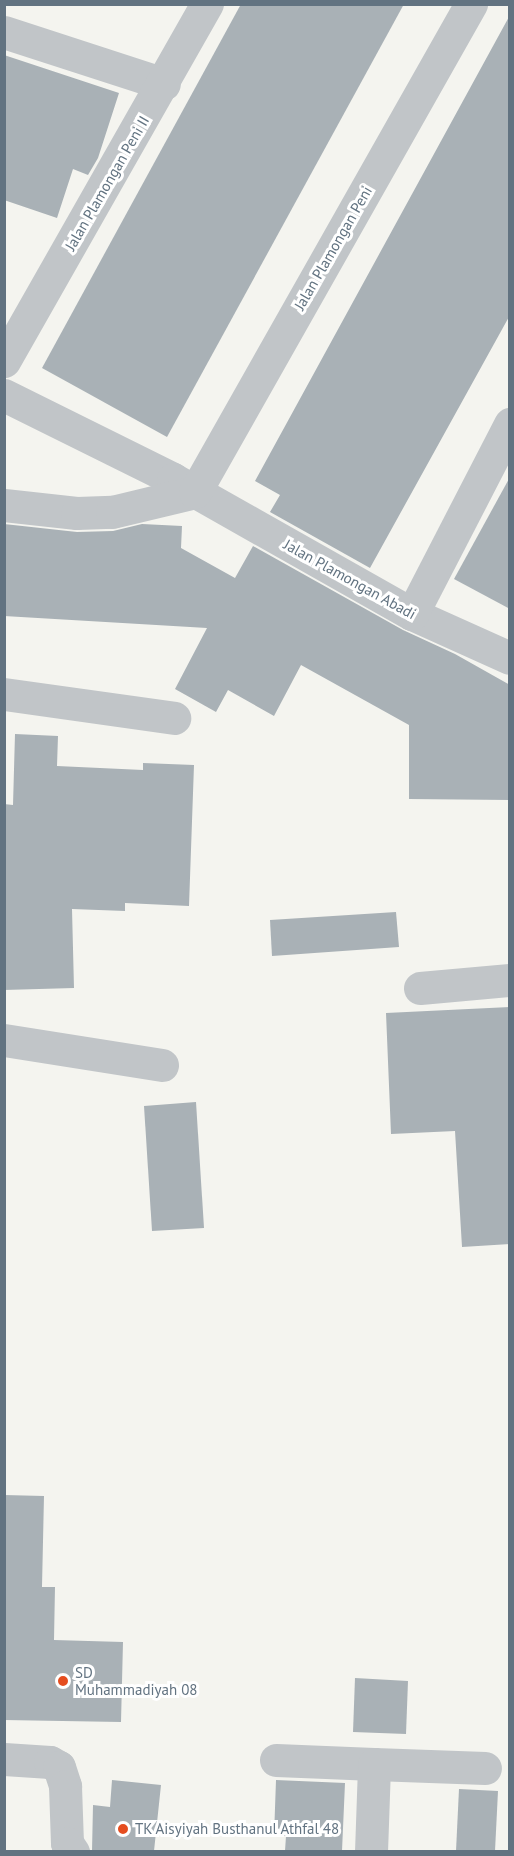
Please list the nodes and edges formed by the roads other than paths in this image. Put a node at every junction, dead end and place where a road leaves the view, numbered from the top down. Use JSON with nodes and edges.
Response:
{"nodes":[{"id":1,"x":207,"y":4,"type":"edge"},
{"id":2,"x":471,"y":4,"type":"edge"},
{"id":3,"x":4,"y":32,"type":"edge"},
{"id":4,"x":164,"y":84,"type":"junction"},
{"id":5,"x":4,"y":362,"type":"edge"},
{"id":6,"x":4,"y":396,"type":"edge"},
{"id":7,"x":510,"y":424,"type":"edge"},
{"id":8,"x":195,"y":492,"type":"junction"},
{"id":9,"x":4,"y":505,"type":"edge"},
{"id":10,"x":412,"y":614,"type":"junction"},
{"id":11,"x":510,"y":658,"type":"edge"},
{"id":12,"x":4,"y":694,"type":"edge"},
{"id":13,"x":174,"y":718,"type":"dead end"},
{"id":14,"x":510,"y":980,"type":"edge"},
{"id":15,"x":420,"y":988,"type":"dead end"},
{"id":16,"x":4,"y":1040,"type":"edge"},
{"id":17,"x":162,"y":1065,"type":"dead end"},
{"id":18,"x":4,"y":1759,"type":"edge"},
{"id":19,"x":276,"y":1760,"type":"dead end"},
{"id":20,"x":374,"y":1764,"type":"junction"},
{"id":21,"x":485,"y":1768,"type":"dead end"},
{"id":22,"x":74,"y":1851,"type":"edge"},
{"id":23,"x":371,"y":1851,"type":"edge"}],
"edges":[{"from":1,"to":4,"type":"street","name":"Jalan Plamongan Peni II"},
{"from":2,"to":8,"type":"street","name":"Jalan Plamongan Peni"},
{"from":3,"to":4,"type":"street"},
{"from":4,"to":5,"type":"street","name":"Jalan Plamongan Peni II"},
{"from":6,"to":8,"type":"street","name":"Jalan Plamongan Abadi"},
{"from":7,"to":10,"type":"street"},
{"from":8,"to":9,"type":"street"},
{"from":8,"to":10,"type":"street","name":"Jalan Plamongan Abadi"},
{"from":10,"to":11,"type":"street","name":"Jalan Plamongan Abadi"},
{"from":12,"to":13,"type":"street"},
{"from":14,"to":15,"type":"street"},
{"from":16,"to":17,"type":"street"},
{"from":18,"to":22,"type":"street"},
{"from":19,"to":20,"type":"street"},
{"from":20,"to":21,"type":"street"},
{"from":20,"to":23,"type":"street"}]}
